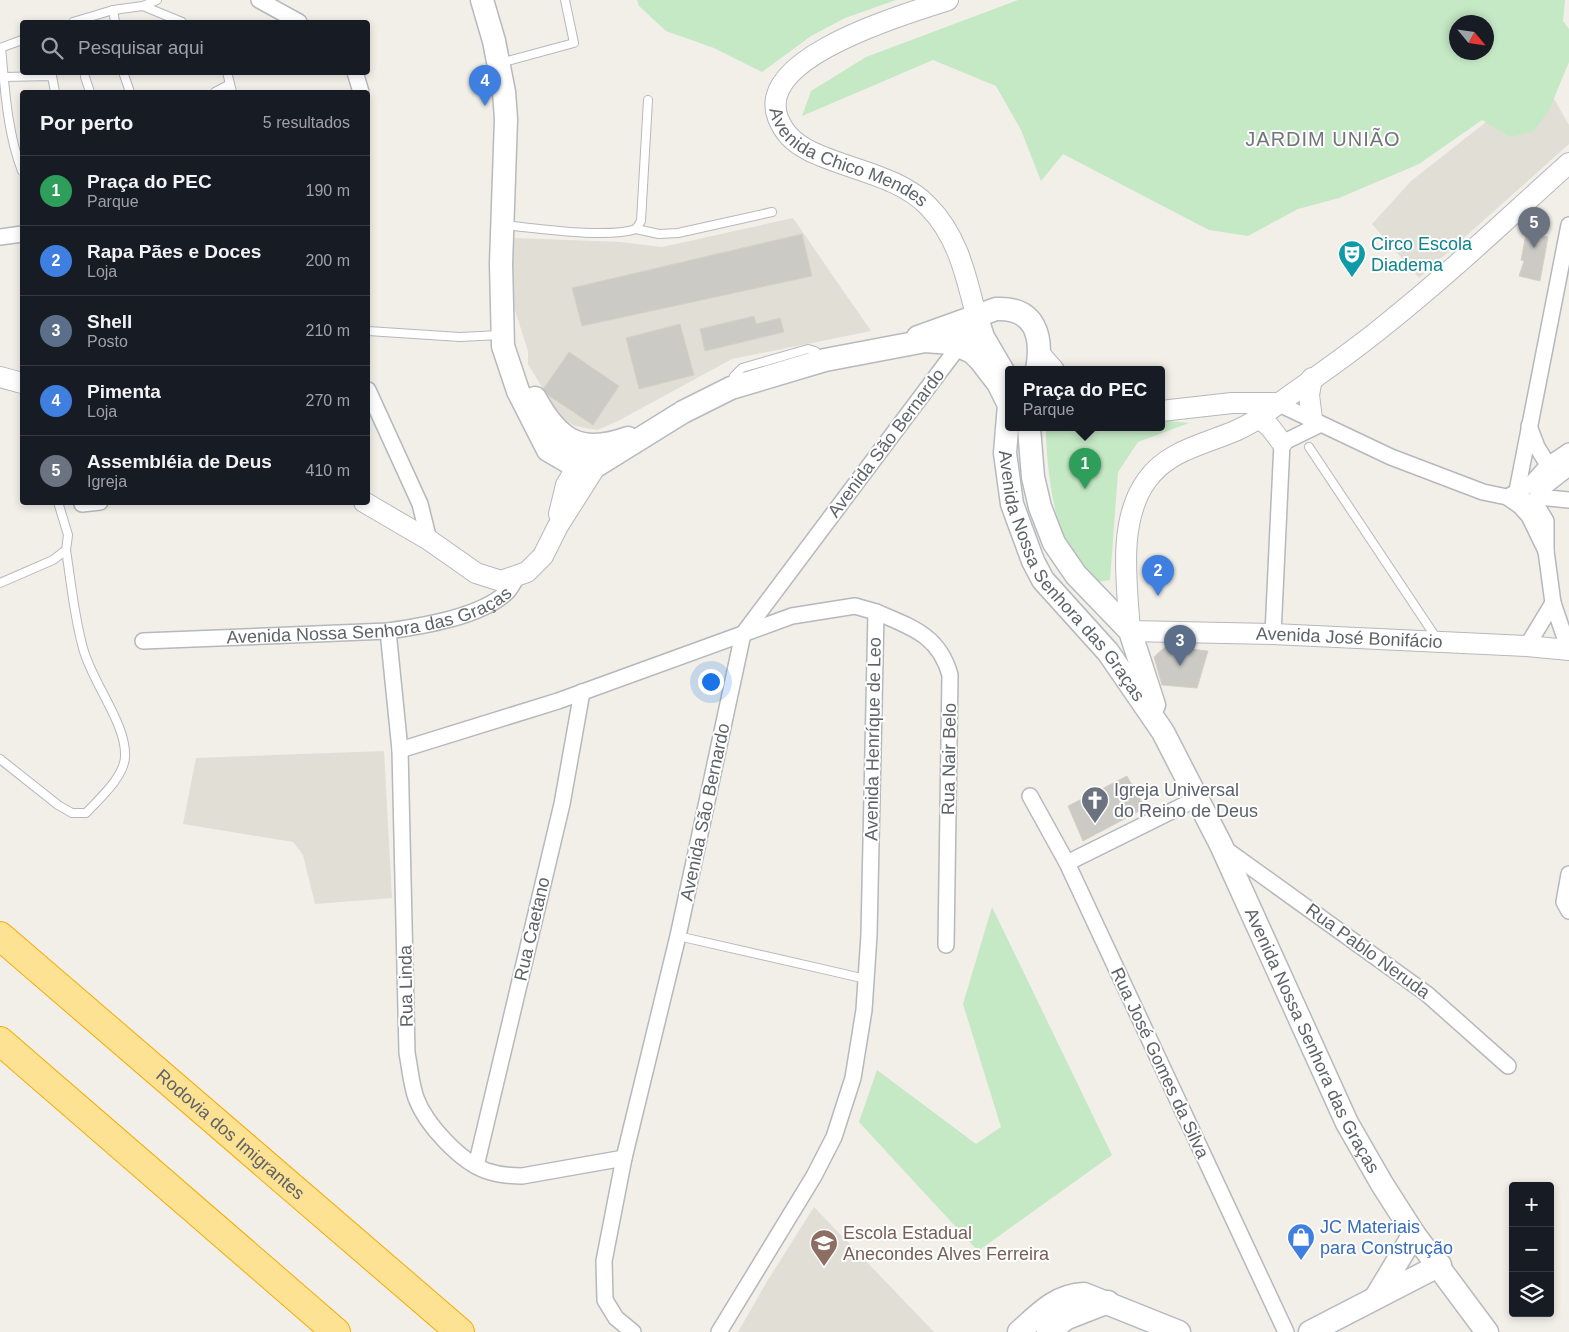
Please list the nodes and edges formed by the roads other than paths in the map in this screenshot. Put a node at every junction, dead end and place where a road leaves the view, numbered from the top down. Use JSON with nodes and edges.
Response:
{"nodes":[{"id":1,"x":158,"y":0,"type":"edge"},
{"id":2,"x":259,"y":0,"type":"edge"},
{"id":3,"x":482,"y":0,"type":"edge"},
{"id":4,"x":565,"y":0,"type":"edge"},
{"id":5,"x":948,"y":0,"type":"edge"},
{"id":6,"x":143,"y":6,"type":"junction"},
{"id":7,"x":113,"y":10,"type":"junction"},
{"id":8,"x":80,"y":20,"type":"edge"},
{"id":9,"x":115,"y":20,"type":"edge"},
{"id":10,"x":177,"y":20,"type":"edge"},
{"id":11,"x":295,"y":20,"type":"edge"},
{"id":12,"x":20,"y":41,"type":"edge"},
{"id":13,"x":0,"y":48,"type":"edge"},
{"id":14,"x":500,"y":63,"type":"junction"},
{"id":15,"x":124,"y":75,"type":"edge"},
{"id":16,"x":228,"y":75,"type":"edge"},
{"id":17,"x":356,"y":75,"type":"edge"},
{"id":18,"x":4,"y":77,"type":"junction"},
{"id":19,"x":85,"y":77,"type":"dead end"},
{"id":20,"x":231,"y":88,"type":"edge"},
{"id":21,"x":55,"y":90,"type":"edge"},
{"id":22,"x":89,"y":90,"type":"edge"},
{"id":23,"x":129,"y":90,"type":"edge"},
{"id":24,"x":360,"y":90,"type":"edge"},
{"id":25,"x":648,"y":100,"type":"dead end"},
{"id":26,"x":1569,"y":163,"type":"edge"},
{"id":27,"x":20,"y":165,"type":"edge"},
{"id":28,"x":772,"y":212,"type":"dead end"},
{"id":29,"x":501,"y":225,"type":"junction"},
{"id":30,"x":1569,"y":225,"type":"edge"},
{"id":31,"x":636,"y":229,"type":"junction"},
{"id":32,"x":20,"y":234,"type":"edge"},
{"id":33,"x":0,"y":237,"type":"edge"},
{"id":34,"x":976,"y":315,"type":"junction"},
{"id":35,"x":370,"y":331,"type":"edge"},
{"id":36,"x":502,"y":335,"type":"junction"},
{"id":37,"x":896,"y":346,"type":"junction"},
{"id":38,"x":959,"y":346,"type":"junction"},
{"id":39,"x":1043,"y":365,"type":"edge"},
{"id":40,"x":1005,"y":376,"type":"edge"},
{"id":41,"x":0,"y":377,"type":"edge"},
{"id":42,"x":1312,"y":378,"type":"junction"},
{"id":43,"x":20,"y":384,"type":"edge"},
{"id":44,"x":370,"y":394,"type":"edge"},
{"id":45,"x":1005,"y":398,"type":"edge"},
{"id":46,"x":1278,"y":403,"type":"junction"},
{"id":47,"x":1198,"y":406,"type":"junction"},
{"id":48,"x":1165,"y":410,"type":"edge"},
{"id":49,"x":1259,"y":418,"type":"junction"},
{"id":50,"x":1316,"y":421,"type":"junction"},
{"id":51,"x":1529,"y":425,"type":"junction"},
{"id":52,"x":1007,"y":431,"type":"edge"},
{"id":53,"x":1029,"y":431,"type":"edge"},
{"id":54,"x":1210,"y":440,"type":"junction"},
{"id":55,"x":1282,"y":443,"type":"junction"},
{"id":56,"x":1309,"y":447,"type":"dead end"},
{"id":57,"x":1569,"y":451,"type":"edge"},
{"id":58,"x":588,"y":456,"type":"junction"},
{"id":59,"x":1569,"y":460,"type":"edge"},
{"id":60,"x":1548,"y":465,"type":"junction"},
{"id":61,"x":1527,"y":493,"type":"junction"},
{"id":62,"x":1569,"y":500,"type":"edge"},
{"id":63,"x":59,"y":505,"type":"edge"},
{"id":64,"x":369,"y":505,"type":"edge"},
{"id":65,"x":429,"y":540,"type":"junction"},
{"id":66,"x":66,"y":550,"type":"junction"},
{"id":67,"x":1546,"y":551,"type":"junction"},
{"id":68,"x":518,"y":576,"type":"junction"},
{"id":69,"x":0,"y":583,"type":"edge"},
{"id":70,"x":1052,"y":590,"type":"junction"},
{"id":71,"x":1553,"y":603,"type":"junction"},
{"id":72,"x":876,"y":612,"type":"junction"},
{"id":73,"x":388,"y":631,"type":"junction"},
{"id":74,"x":1130,"y":631,"type":"junction"},
{"id":75,"x":743,"y":634,"type":"junction"},
{"id":76,"x":1273,"y":634,"type":"junction"},
{"id":77,"x":143,"y":641,"type":"dead end"},
{"id":78,"x":1440,"y":643,"type":"junction"},
{"id":79,"x":1527,"y":646,"type":"junction"},
{"id":80,"x":1569,"y":650,"type":"edge"},
{"id":81,"x":582,"y":692,"type":"junction"},
{"id":82,"x":1163,"y":732,"type":"junction"},
{"id":83,"x":400,"y":750,"type":"junction"},
{"id":84,"x":0,"y":759,"type":"edge"},
{"id":85,"x":1030,"y":796,"type":"dead end"},
{"id":86,"x":1198,"y":798,"type":"junction"},
{"id":87,"x":1221,"y":845,"type":"junction"},
{"id":88,"x":1067,"y":863,"type":"junction"},
{"id":89,"x":1569,"y":874,"type":"edge"},
{"id":90,"x":1569,"y":911,"type":"edge"},
{"id":91,"x":0,"y":936,"type":"edge"},
{"id":92,"x":678,"y":936,"type":"junction"},
{"id":93,"x":946,"y":945,"type":"dead end"},
{"id":94,"x":866,"y":979,"type":"junction"},
{"id":95,"x":0,"y":1041,"type":"edge"},
{"id":96,"x":1508,"y":1066,"type":"dead end"},
{"id":97,"x":624,"y":1158,"type":"junction"},
{"id":98,"x":476,"y":1166,"type":"junction"},
{"id":99,"x":1414,"y":1234,"type":"junction"},
{"id":100,"x":1440,"y":1265,"type":"junction"},
{"id":101,"x":1376,"y":1298,"type":"junction"},
{"id":102,"x":1108,"y":1302,"type":"junction"},
{"id":103,"x":1320,"y":1330,"type":"edge"},
{"id":104,"x":336,"y":1332,"type":"edge"},
{"id":105,"x":460,"y":1332,"type":"edge"},
{"id":106,"x":633,"y":1332,"type":"edge"},
{"id":107,"x":719,"y":1332,"type":"edge"},
{"id":108,"x":1019,"y":1332,"type":"edge"},
{"id":109,"x":1048,"y":1332,"type":"edge"},
{"id":110,"x":1179,"y":1332,"type":"edge"},
{"id":111,"x":1286,"y":1332,"type":"edge"},
{"id":112,"x":1487,"y":1332,"type":"edge"}],
"edges":[{"from":1,"to":6,"type":"lane"},
{"from":2,"to":11,"type":"street"},
{"from":3,"to":14,"type":"main road"},
{"from":4,"to":14,"type":"lane"},
{"from":5,"to":34,"type":"street","name":"Avenida Chico Mendes"},
{"from":6,"to":7,"type":"lane"},
{"from":6,"to":10,"type":"lane"},
{"from":7,"to":8,"type":"lane"},
{"from":7,"to":9,"type":"lane"},
{"from":12,"to":13,"type":"lane"},
{"from":13,"to":18,"type":"lane"},
{"from":14,"to":29,"type":"main road"},
{"from":15,"to":23,"type":"lane"},
{"from":16,"to":20,"type":"lane"},
{"from":17,"to":24,"type":"street"},
{"from":18,"to":21,"type":"lane"},
{"from":18,"to":27,"type":"lane"},
{"from":19,"to":22,"type":"lane"},
{"from":25,"to":31,"type":"lane"},
{"from":26,"to":42,"type":"street"},
{"from":28,"to":31,"type":"lane"},
{"from":29,"to":31,"type":"lane"},
{"from":29,"to":36,"type":"main road"},
{"from":30,"to":51,"type":"street"},
{"from":32,"to":33,"type":"street"},
{"from":34,"to":37,"type":"main road","name":"Avenida Nossa Senhora das Graças"},
{"from":34,"to":38,"type":"street"},
{"from":34,"to":39,"type":"main road","name":"Avenida Nossa Senhora das Graças"},
{"from":34,"to":40,"type":"main road"},
{"from":35,"to":36,"type":"lane"},
{"from":36,"to":58,"type":"main road"},
{"from":37,"to":38,"type":"main road","name":"Avenida Nossa Senhora das Graças"},
{"from":37,"to":58,"type":"main road","name":"Avenida Nossa Senhora das Graças"},
{"from":38,"to":45,"type":"main road","name":"Avenida Nossa Senhora das Graças"},
{"from":38,"to":75,"type":"street","name":"Avenida São Bernardo"},
{"from":41,"to":43,"type":"street"},
{"from":42,"to":46,"type":"street"},
{"from":42,"to":50,"type":"street"},
{"from":44,"to":65,"type":"street"},
{"from":46,"to":47,"type":"street"},
{"from":46,"to":49,"type":"street"},
{"from":46,"to":50,"type":"street"},
{"from":47,"to":48,"type":"street"},
{"from":47,"to":54,"type":"street"},
{"from":49,"to":54,"type":"street"},
{"from":49,"to":55,"type":"street"},
{"from":50,"to":55,"type":"street"},
{"from":50,"to":61,"type":"street"},
{"from":51,"to":60,"type":"street"},
{"from":51,"to":61,"type":"street"},
{"from":52,"to":70,"type":"main road","name":"Avenida Nossa Senhora das Graças"},
{"from":53,"to":74,"type":"main road","name":"Avenida Nossa Senhora das Graças"},
{"from":54,"to":74,"type":"street"},
{"from":55,"to":76,"type":"street"},
{"from":56,"to":78,"type":"lane"},
{"from":57,"to":60,"type":"street"},
{"from":58,"to":68,"type":"street","name":"Avenida Nossa Senhora das Graças"},
{"from":59,"to":61,"type":"street"},
{"from":60,"to":61,"type":"street"},
{"from":61,"to":62,"type":"street"},
{"from":61,"to":67,"type":"street"},
{"from":61,"to":67,"type":"street"},
{"from":63,"to":66,"type":"lane"},
{"from":64,"to":65,"type":"street"},
{"from":65,"to":68,"type":"street"},
{"from":66,"to":69,"type":"lane"},
{"from":66,"to":84,"type":"lane"},
{"from":67,"to":71,"type":"street"},
{"from":68,"to":73,"type":"street","name":"Avenida Nossa Senhora das Graças"},
{"from":70,"to":74,"type":"main road"},
{"from":70,"to":82,"type":"main road","name":"Avenida Nossa Senhora das Graças"},
{"from":71,"to":79,"type":"street"},
{"from":71,"to":80,"type":"street"},
{"from":72,"to":75,"type":"street","name":"Avenida Henríque de Leo"},
{"from":72,"to":93,"type":"street","name":"Rua Nair Belo"},
{"from":72,"to":94,"type":"street","name":"Avenida Henríque de Leo"},
{"from":73,"to":77,"type":"street","name":"Avenida Nossa Senhora das Graças"},
{"from":73,"to":83,"type":"street","name":"Rua Linda"},
{"from":74,"to":76,"type":"street","name":"Avenida José Bonifácio"},
{"from":74,"to":82,"type":"main road","name":"Avenida Nossa Senhora das Graças"},
{"from":75,"to":81,"type":"street","name":"Avenida Henríque de Leo"},
{"from":75,"to":92,"type":"street","name":"Avenida São Bernardo"},
{"from":76,"to":78,"type":"street","name":"Avenida José Bonifácio"},
{"from":78,"to":79,"type":"street","name":"Avenida José Bonifácio"},
{"from":79,"to":80,"type":"street","name":"Avenida José Bonifácio"},
{"from":81,"to":83,"type":"street","name":"Avenida Henríque de Leo"},
{"from":81,"to":98,"type":"street","name":"Rua Caetano"},
{"from":82,"to":86,"type":"main road","name":"Avenida Nossa Senhora das Graças"},
{"from":83,"to":98,"type":"street","name":"Rua Linda"},
{"from":85,"to":88,"type":"street","name":"Rua José Gomes da Silva"},
{"from":86,"to":87,"type":"main road","name":"Avenida Nossa Senhora das Graças"},
{"from":86,"to":88,"type":"street"},
{"from":87,"to":96,"type":"street","name":"Rua Pablo Neruda"},
{"from":87,"to":99,"type":"main road","name":"Avenida Nossa Senhora das Graças"},
{"from":88,"to":111,"type":"street","name":"Rua José Gomes da Silva"},
{"from":89,"to":90,"type":"street"},
{"from":91,"to":105,"type":"highway","name":"Rodovia dos Imigrantes"},
{"from":92,"to":94,"type":"lane"},
{"from":92,"to":97,"type":"street","name":"Avenida São Bernardo"},
{"from":94,"to":107,"type":"street","name":"Avenida Henríque de Leo"},
{"from":95,"to":104,"type":"highway"},
{"from":97,"to":98,"type":"street","name":"Rua Linda"},
{"from":97,"to":106,"type":"street","name":"Avenida São Bernardo"},
{"from":99,"to":100,"type":"main road","name":"Avenida Nossa Senhora das Graças"},
{"from":99,"to":101,"type":"main road"},
{"from":100,"to":101,"type":"main road"},
{"from":100,"to":112,"type":"main road","name":"Avenida Nossa Senhora das Graças"},
{"from":101,"to":103,"type":"main road"},
{"from":102,"to":108,"type":"main road"},
{"from":102,"to":109,"type":"main road"},
{"from":102,"to":110,"type":"main road"}]}
